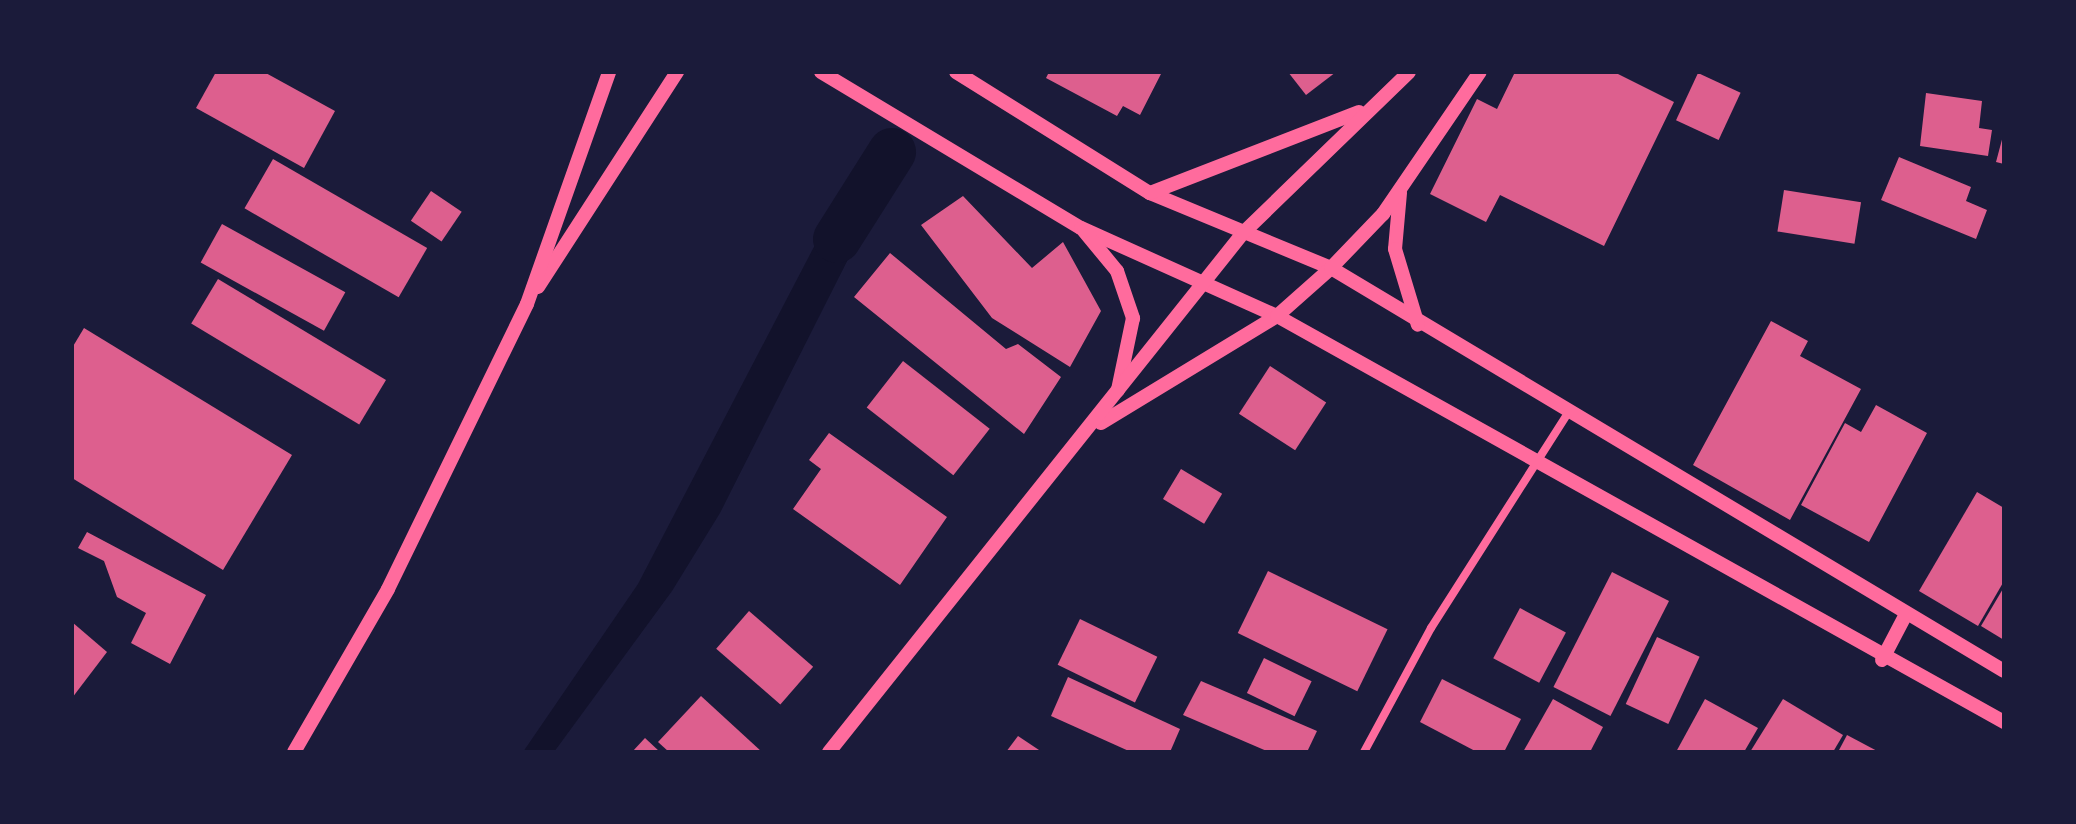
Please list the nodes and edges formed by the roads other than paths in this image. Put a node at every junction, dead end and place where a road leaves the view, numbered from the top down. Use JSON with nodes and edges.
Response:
{"nodes":[{"id":1,"x":609,"y":72,"type":"edge"},
{"id":2,"x":677,"y":72,"type":"edge"},
{"id":3,"x":821,"y":72,"type":"edge"},
{"id":4,"x":956,"y":72,"type":"edge"},
{"id":5,"x":1409,"y":72,"type":"edge"},
{"id":6,"x":1480,"y":72,"type":"edge"},
{"id":7,"x":1363,"y":110,"type":"junction"},
{"id":8,"x":1400,"y":188,"type":"junction"},
{"id":9,"x":1150,"y":193,"type":"junction"},
{"id":10,"x":1081,"y":228,"type":"junction"},
{"id":11,"x":1243,"y":233,"type":"junction"},
{"id":12,"x":1331,"y":268,"type":"junction"},
{"id":13,"x":1209,"y":281,"type":"junction"},
{"id":14,"x":527,"y":304,"type":"junction"},
{"id":15,"x":1277,"y":316,"type":"junction"},
{"id":16,"x":1418,"y":325,"type":"junction"},
{"id":17,"x":1113,"y":402,"type":"junction"},
{"id":18,"x":1570,"y":410,"type":"junction"},
{"id":19,"x":1093,"y":428,"type":"junction"},
{"id":20,"x":1538,"y":461,"type":"junction"},
{"id":21,"x":1905,"y":616,"type":"junction"},
{"id":22,"x":1882,"y":660,"type":"junction"},
{"id":23,"x":2004,"y":671,"type":"edge"},
{"id":24,"x":2004,"y":722,"type":"edge"},
{"id":25,"x":294,"y":752,"type":"edge"},
{"id":26,"x":829,"y":752,"type":"edge"},
{"id":27,"x":1364,"y":752,"type":"edge"}],
"edges":[{"from":1,"to":14,"type":"street"},
{"from":2,"to":14,"type":"street"},
{"from":3,"to":10,"type":"street"},
{"from":4,"to":9,"type":"street"},
{"from":5,"to":7,"type":"street"},
{"from":6,"to":8,"type":"street"},
{"from":7,"to":9,"type":"street"},
{"from":7,"to":11,"type":"street"},
{"from":8,"to":12,"type":"street"},
{"from":8,"to":16,"type":"street"},
{"from":9,"to":11,"type":"street"},
{"from":10,"to":13,"type":"street"},
{"from":10,"to":17,"type":"street"},
{"from":11,"to":12,"type":"street"},
{"from":11,"to":13,"type":"street"},
{"from":12,"to":15,"type":"street"},
{"from":12,"to":16,"type":"street"},
{"from":13,"to":15,"type":"street"},
{"from":13,"to":17,"type":"street"},
{"from":14,"to":25,"type":"street"},
{"from":15,"to":19,"type":"street"},
{"from":15,"to":20,"type":"street"},
{"from":16,"to":18,"type":"street"},
{"from":17,"to":19,"type":"street"},
{"from":18,"to":20,"type":"street"},
{"from":18,"to":21,"type":"street"},
{"from":19,"to":26,"type":"street"},
{"from":20,"to":22,"type":"street"},
{"from":20,"to":27,"type":"street"},
{"from":21,"to":22,"type":"street"},
{"from":21,"to":23,"type":"street"},
{"from":22,"to":24,"type":"street"}]}
